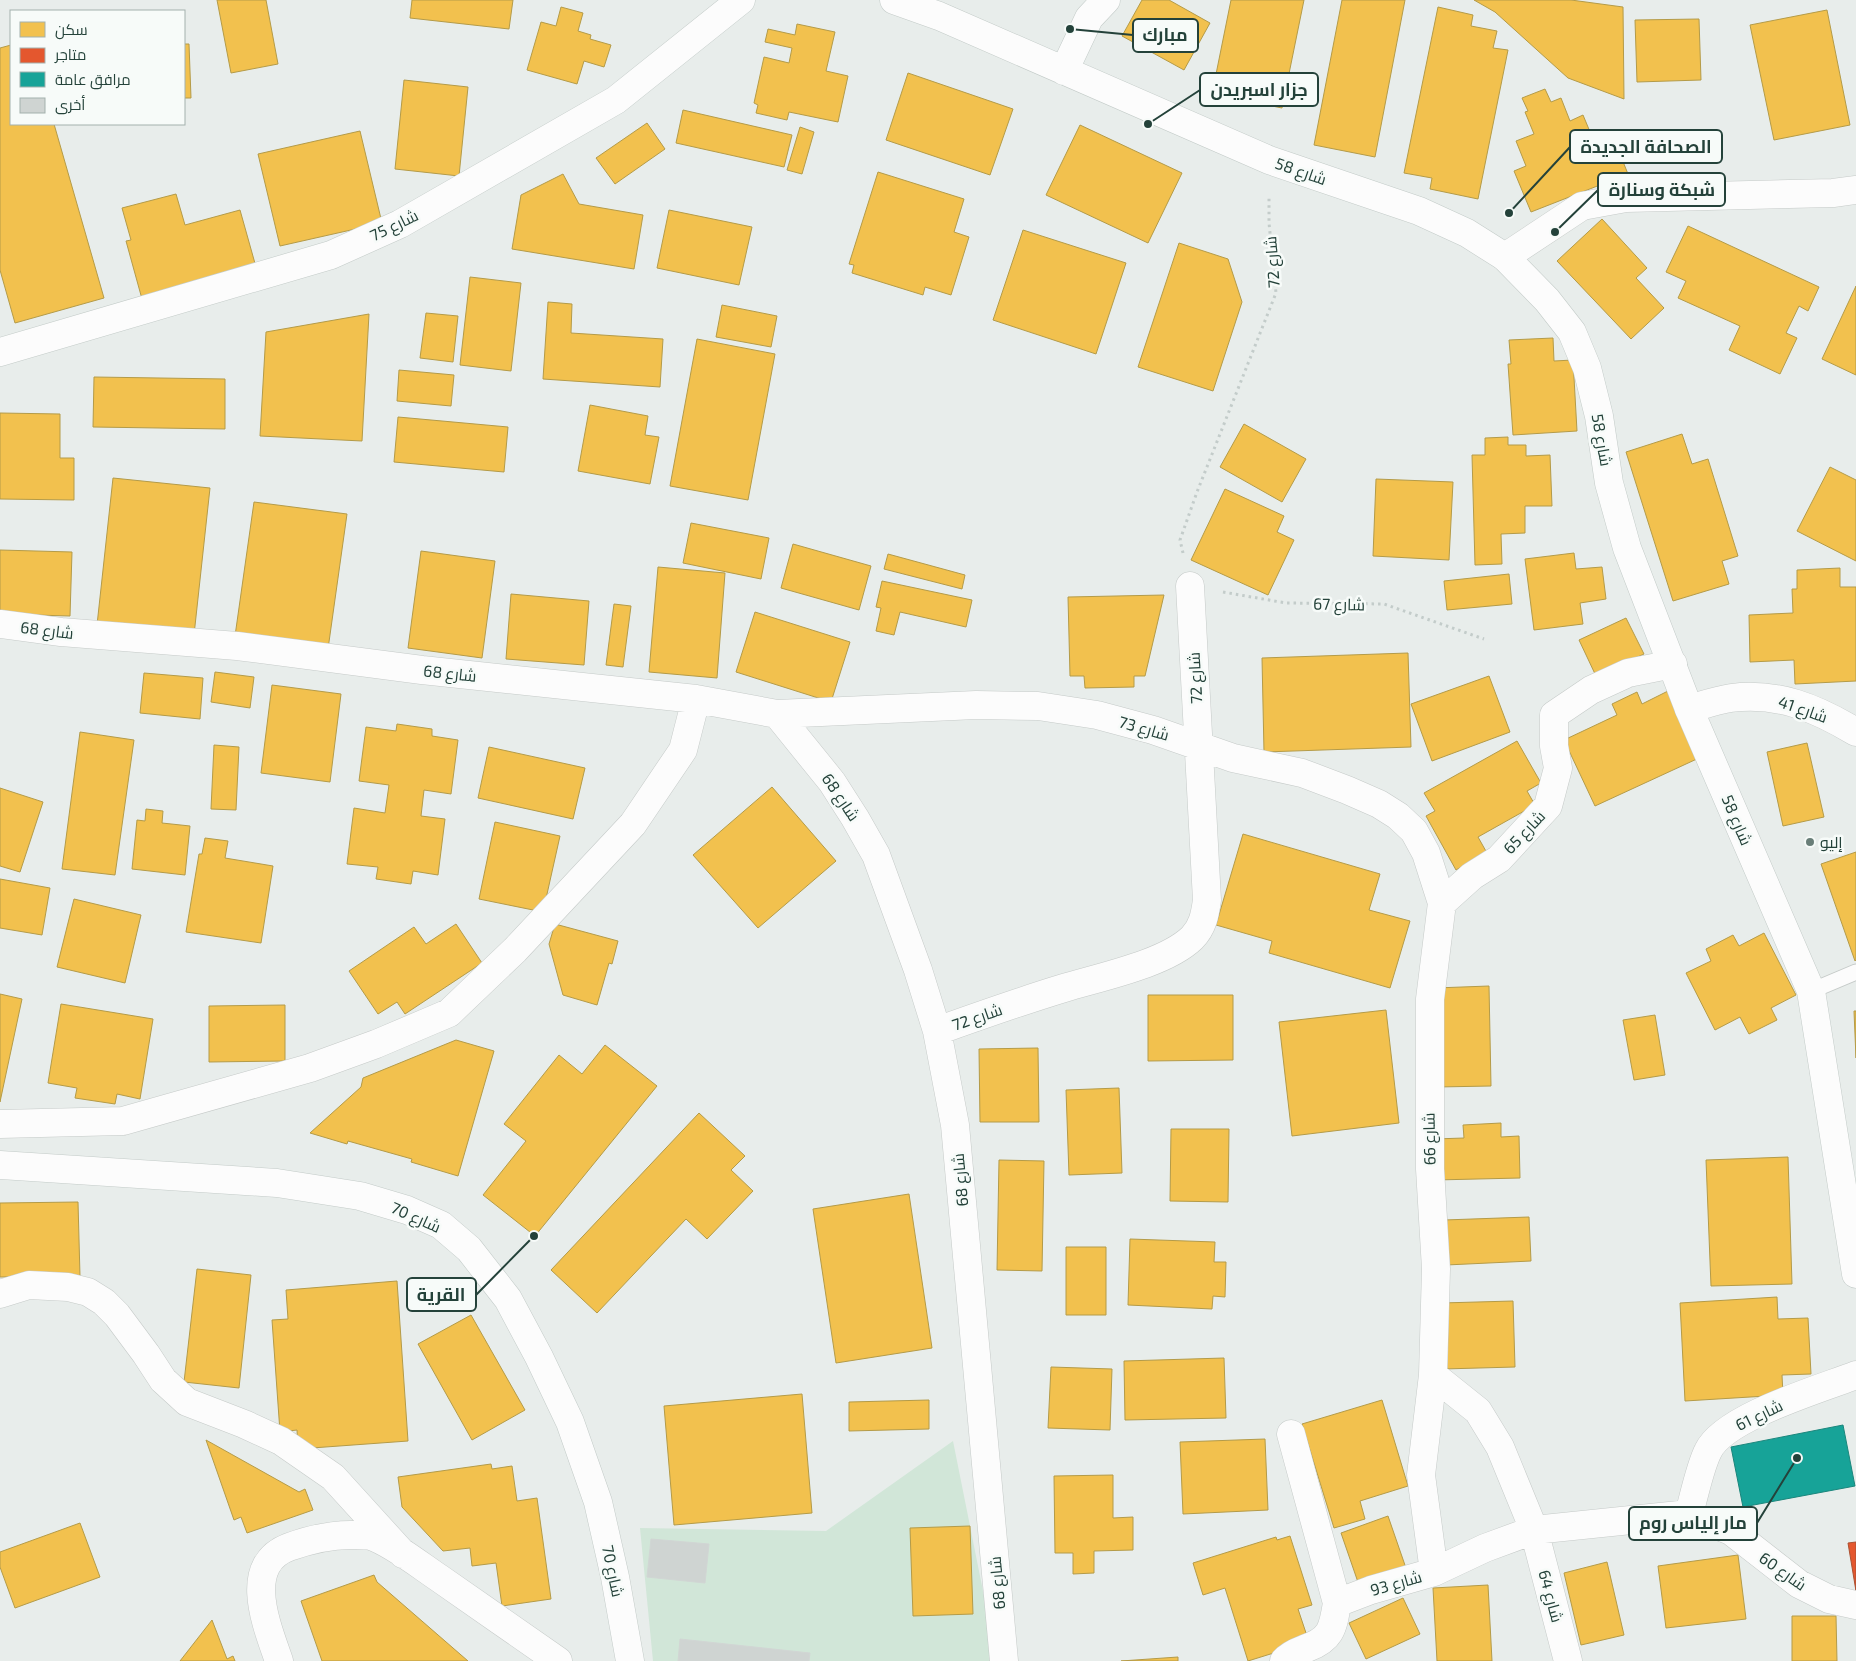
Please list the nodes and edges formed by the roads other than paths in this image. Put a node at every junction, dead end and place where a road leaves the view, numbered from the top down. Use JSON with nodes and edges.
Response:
{"nodes":[{"id":1,"x":741,"y":0,"type":"edge"},
{"id":2,"x":894,"y":0,"type":"edge"},
{"id":3,"x":1106,"y":0,"type":"edge"},
{"id":4,"x":1064,"y":71,"type":"junction"},
{"id":5,"x":1856,"y":190,"type":"edge"},
{"id":6,"x":1505,"y":257,"type":"junction"},
{"id":7,"x":0,"y":352,"type":"edge"},
{"id":8,"x":1190,"y":586,"type":"road end"},
{"id":9,"x":0,"y":624,"type":"edge"},
{"id":10,"x":1673,"y":664,"type":"junction"},
{"id":11,"x":696,"y":699,"type":"junction"},
{"id":12,"x":1689,"y":709,"type":"junction"},
{"id":13,"x":777,"y":714,"type":"junction"},
{"id":14,"x":1856,"y":732,"type":"edge"},
{"id":15,"x":1198,"y":745,"type":"junction"},
{"id":16,"x":1442,"y":903,"type":"junction"},
{"id":17,"x":1856,"y":972,"type":"edge"},
{"id":18,"x":1811,"y":991,"type":"junction"},
{"id":19,"x":937,"y":1031,"type":"junction"},
{"id":20,"x":0,"y":1124,"type":"edge"},
{"id":21,"x":0,"y":1165,"type":"edge"},
{"id":22,"x":1856,"y":1274,"type":"edge"},
{"id":23,"x":0,"y":1294,"type":"edge"},
{"id":24,"x":1433,"y":1375,"type":"junction"},
{"id":25,"x":1856,"y":1375,"type":"edge"},
{"id":26,"x":1291,"y":1434,"type":"dead end"},
{"id":27,"x":1689,"y":1514,"type":"junction"},
{"id":28,"x":1534,"y":1530,"type":"junction"},
{"id":29,"x":403,"y":1554,"type":"junction"},
{"id":30,"x":1434,"y":1572,"type":"junction"},
{"id":31,"x":1337,"y":1603,"type":"junction"},
{"id":32,"x":1856,"y":1605,"type":"edge"},
{"id":33,"x":279,"y":1661,"type":"edge"},
{"id":34,"x":558,"y":1661,"type":"edge"},
{"id":35,"x":630,"y":1661,"type":"edge"},
{"id":36,"x":1004,"y":1661,"type":"edge"},
{"id":37,"x":1284,"y":1661,"type":"edge"},
{"id":38,"x":1568,"y":1661,"type":"edge"}],
"edges":[{"from":1,"to":7,"type":"street","name":"شارع 75"},
{"from":2,"to":4,"type":"street","name":"شارع 58"},
{"from":3,"to":4,"type":"street"},
{"from":4,"to":6,"type":"street","name":"شارع 58"},
{"from":5,"to":6,"type":"street"},
{"from":6,"to":10,"type":"street","name":"شارع 58"},
{"from":8,"to":15,"type":"street","name":"شارع 72"},
{"from":9,"to":11,"type":"street","name":"شارع 68"},
{"from":10,"to":12,"type":"street","name":"شارع 58"},
{"from":10,"to":16,"type":"street","name":"شارع 65"},
{"from":11,"to":13,"type":"street","name":"شارع 68"},
{"from":11,"to":20,"type":"street"},
{"from":12,"to":14,"type":"street","name":"شارع 41"},
{"from":12,"to":18,"type":"street","name":"شارع 58"},
{"from":13,"to":15,"type":"street","name":"شارع 73"},
{"from":13,"to":19,"type":"street","name":"شارع 68"},
{"from":15,"to":16,"type":"street","name":"شارع 73"},
{"from":15,"to":19,"type":"street","name":"شارع 72"},
{"from":16,"to":24,"type":"street","name":"شارع 66"},
{"from":17,"to":18,"type":"lane"},
{"from":18,"to":22,"type":"street","name":"شارع 58"},
{"from":19,"to":36,"type":"street","name":"شارع 68"},
{"from":21,"to":35,"type":"street","name":"شارع 70"},
{"from":23,"to":29,"type":"street"},
{"from":24,"to":28,"type":"street"},
{"from":24,"to":30,"type":"street","name":"شارع 66"},
{"from":25,"to":27,"type":"street","name":"شارع 61"},
{"from":26,"to":31,"type":"street"},
{"from":27,"to":28,"type":"street"},
{"from":27,"to":32,"type":"street","name":"شارع 60"},
{"from":28,"to":30,"type":"street","name":"شارع 93"},
{"from":28,"to":38,"type":"street","name":"شارع 64"},
{"from":29,"to":33,"type":"street"},
{"from":29,"to":34,"type":"street"},
{"from":30,"to":31,"type":"street","name":"شارع 93"},
{"from":31,"to":37,"type":"street"}]}
